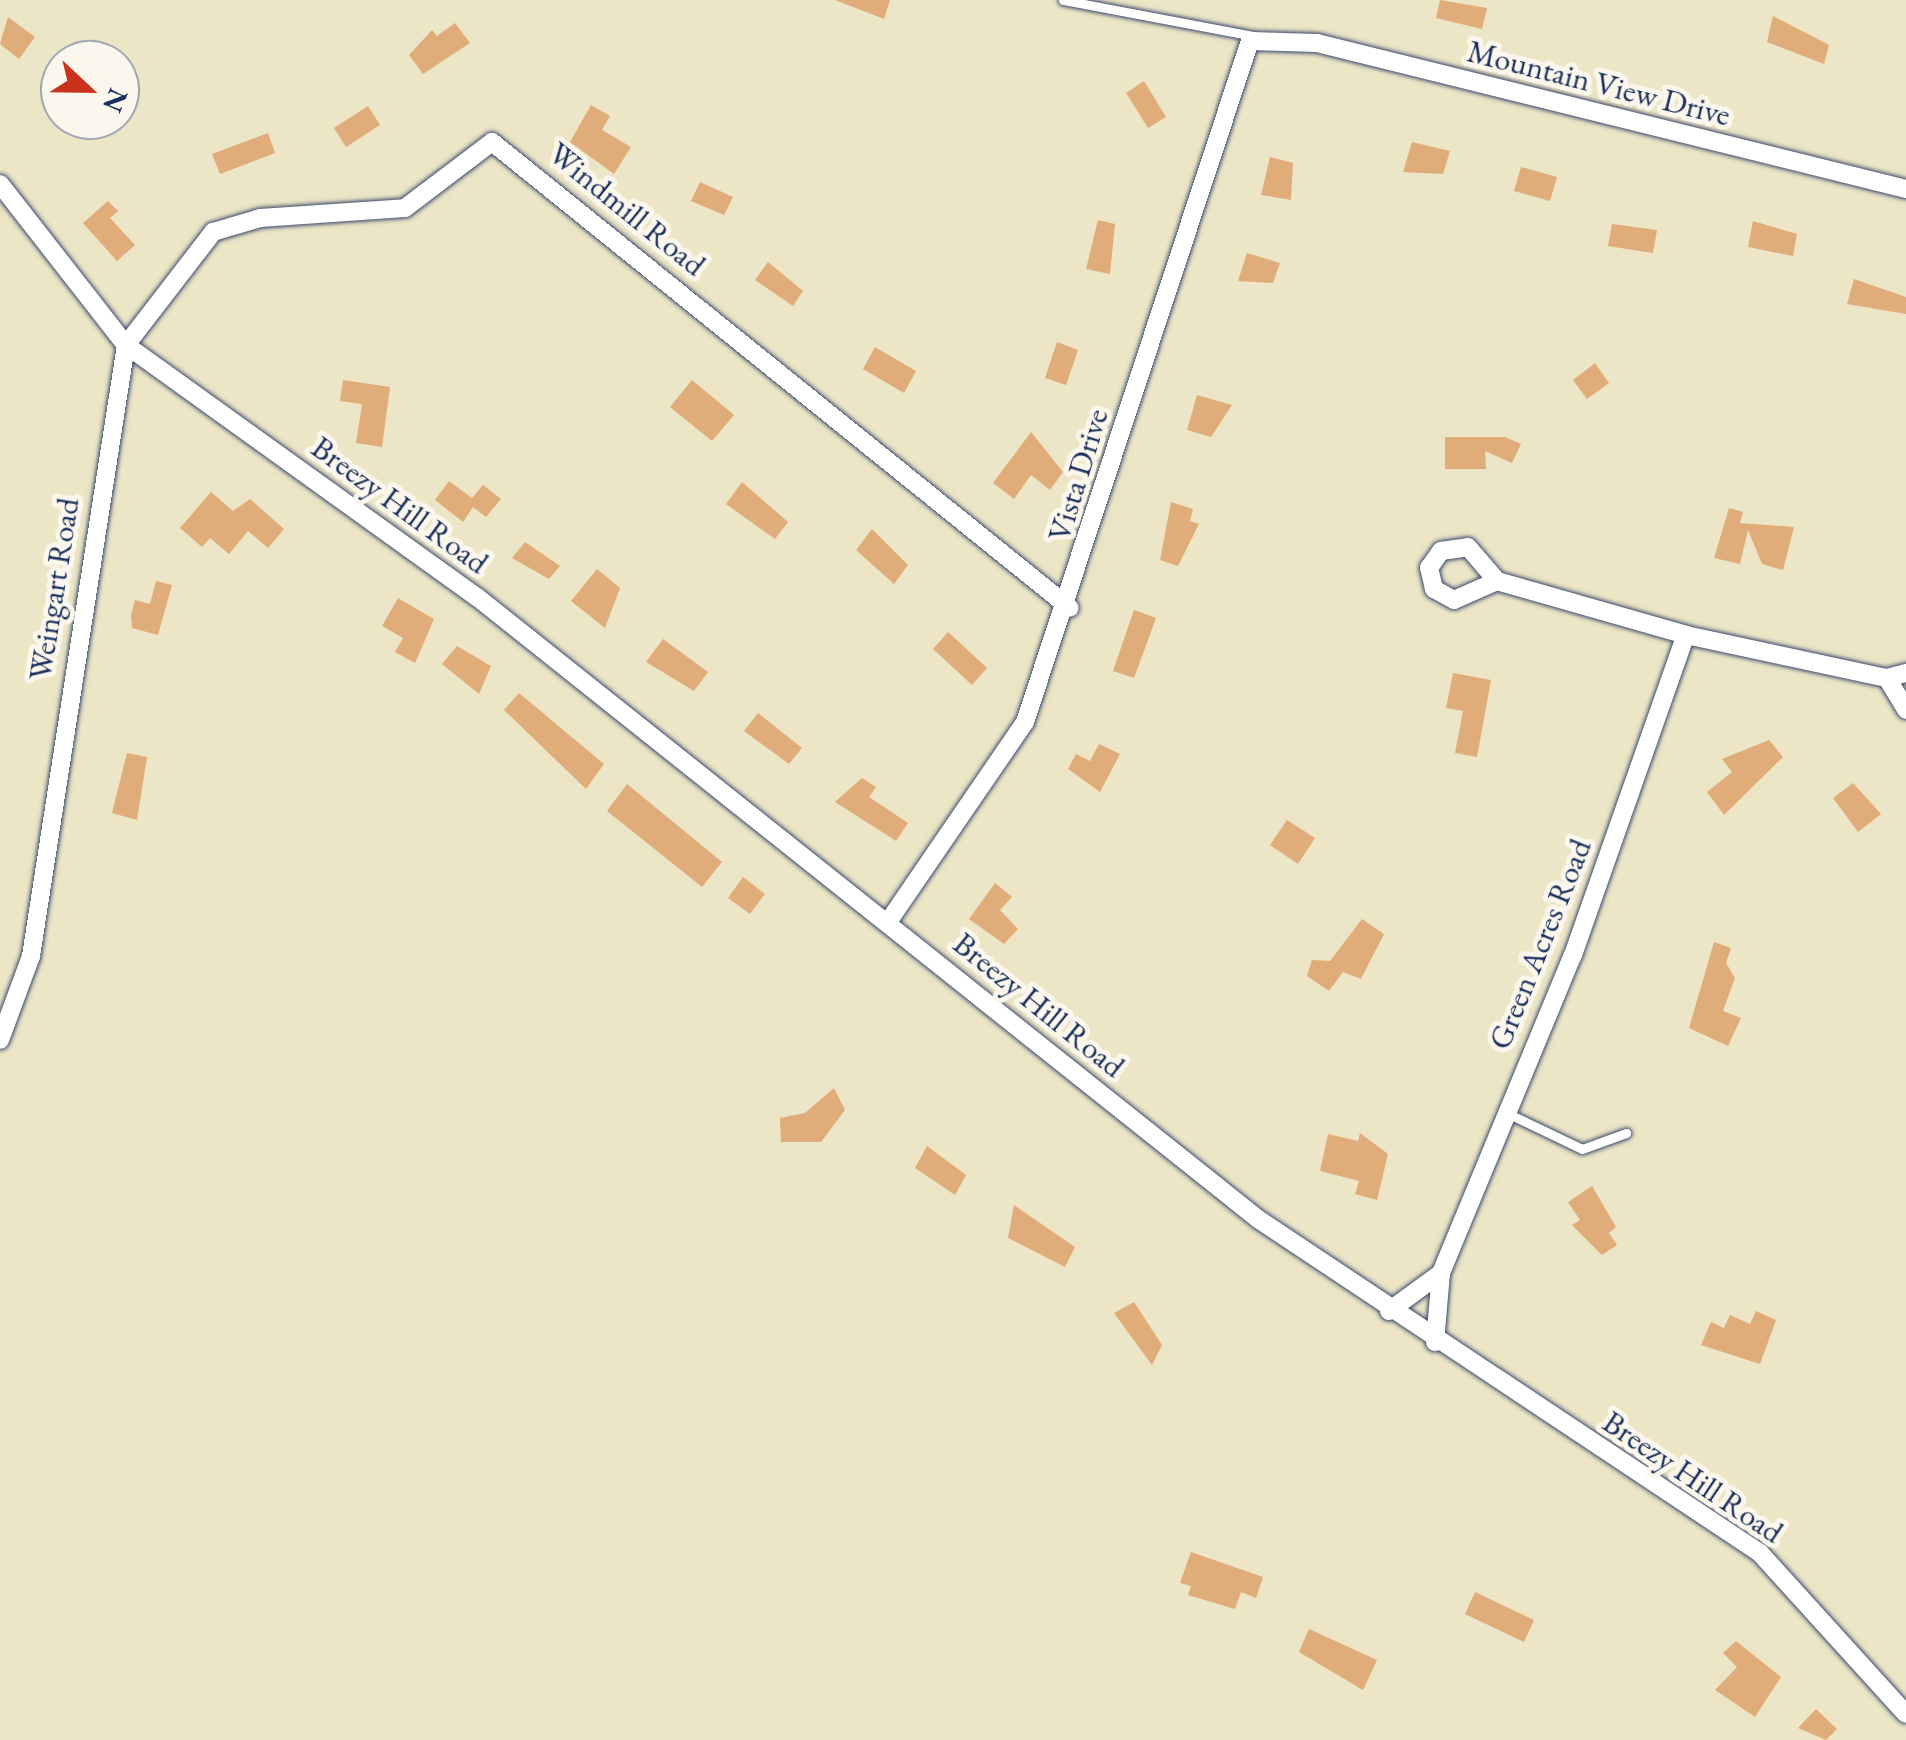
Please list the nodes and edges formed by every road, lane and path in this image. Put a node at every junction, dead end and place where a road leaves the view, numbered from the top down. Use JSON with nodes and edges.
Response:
{"nodes":[{"id":1,"x":1064,"y":0,"type":"edge"},
{"id":2,"x":1270,"y":37,"type":"junction"},
{"id":3,"x":0,"y":184,"type":"edge"},
{"id":4,"x":1906,"y":189,"type":"edge"},
{"id":5,"x":126,"y":346,"type":"junction"},
{"id":6,"x":1497,"y":581,"type":"dead end"},
{"id":7,"x":1070,"y":608,"type":"junction"},
{"id":8,"x":1686,"y":635,"type":"junction"},
{"id":9,"x":1906,"y":673,"type":"edge"},
{"id":10,"x":1887,"y":678,"type":"junction"},
{"id":11,"x":1906,"y":710,"type":"edge"},
{"id":12,"x":888,"y":922,"type":"junction"},
{"id":13,"x":0,"y":1040,"type":"edge"},
{"id":14,"x":1505,"y":1112,"type":"junction"},
{"id":15,"x":1626,"y":1133,"type":"dead end"},
{"id":16,"x":1441,"y":1273,"type":"junction"},
{"id":17,"x":1389,"y":1311,"type":"junction"},
{"id":18,"x":1435,"y":1342,"type":"junction"},
{"id":19,"x":1906,"y":1714,"type":"edge"}],
"edges":[{"from":1,"to":2,"type":"lane"},
{"from":2,"to":4,"type":"street","name":"Mountain View Drive"},
{"from":2,"to":7,"type":"street","name":"Vista Drive"},
{"from":3,"to":5,"type":"street"},
{"from":5,"to":7,"type":"street","name":"Windmill Road"},
{"from":5,"to":12,"type":"street","name":"Breezy Hill Road"},
{"from":5,"to":13,"type":"street","name":"Weingart Road"},
{"from":6,"to":8,"type":"street"},
{"from":7,"to":12,"type":"street","name":"Vista Drive"},
{"from":8,"to":10,"type":"street"},
{"from":8,"to":14,"type":"street","name":"Green Acres Road"},
{"from":9,"to":10,"type":"street"},
{"from":10,"to":11,"type":"street"},
{"from":12,"to":17,"type":"street","name":"Breezy Hill Road"},
{"from":14,"to":15,"type":"lane"},
{"from":14,"to":16,"type":"street","name":"Green Acres Road"},
{"from":16,"to":17,"type":"street"},
{"from":16,"to":18,"type":"street","name":"Green Acres Road"},
{"from":17,"to":18,"type":"street","name":"Breezy Hill Road"},
{"from":18,"to":19,"type":"street","name":"Breezy Hill Road"}]}
